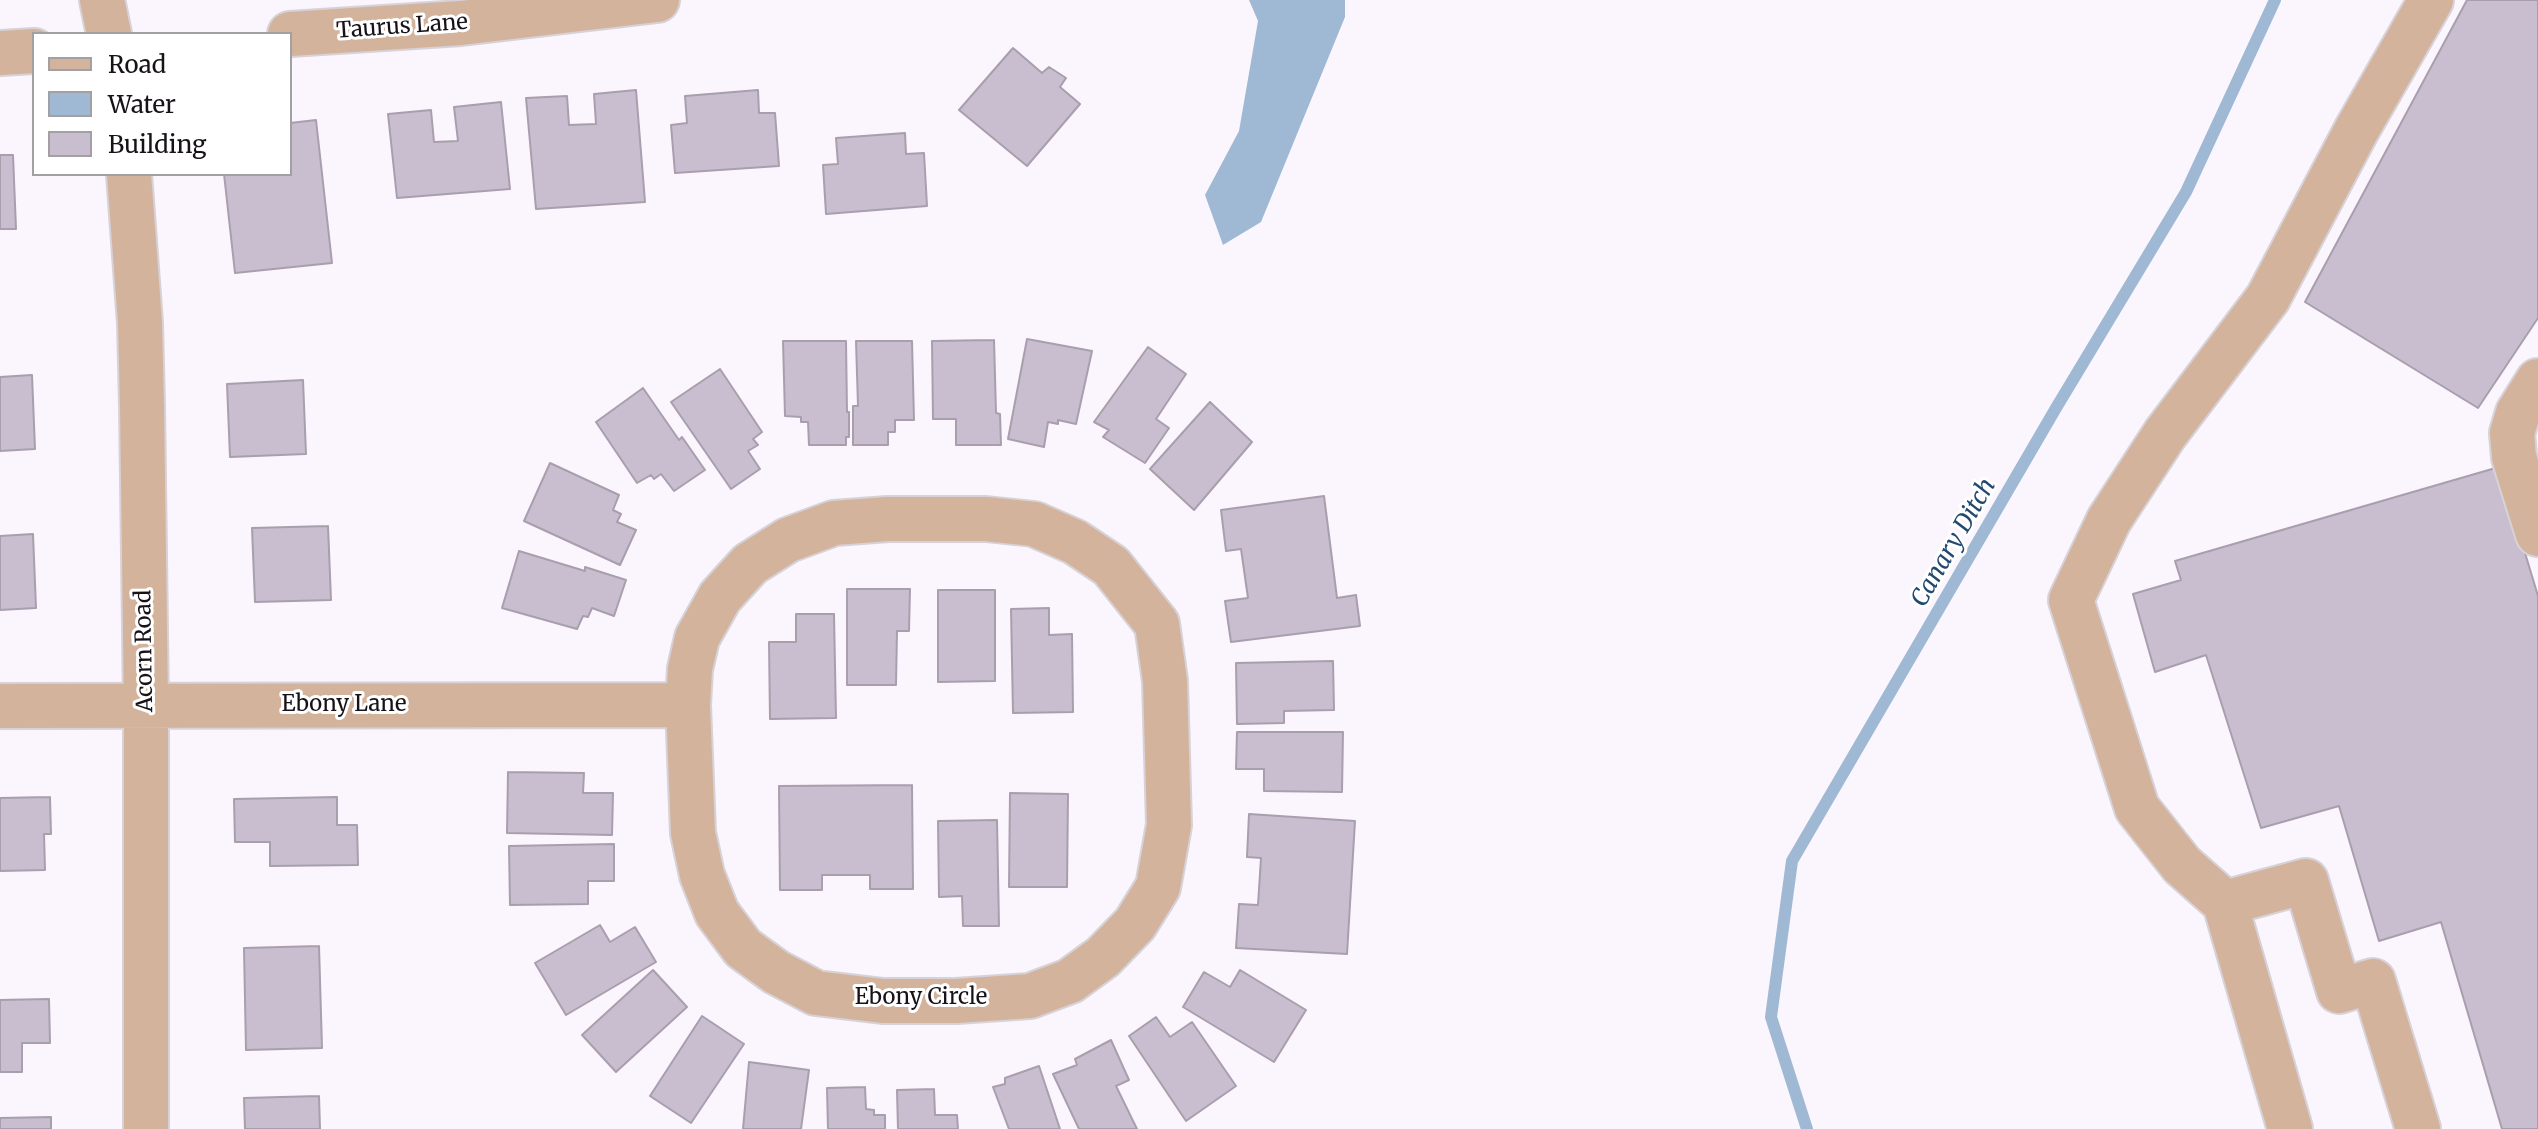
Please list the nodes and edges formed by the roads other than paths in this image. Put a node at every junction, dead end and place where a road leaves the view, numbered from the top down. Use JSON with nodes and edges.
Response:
{"nodes":[{"id":1,"x":102,"y":0,"type":"edge"},
{"id":2,"x":657,"y":0,"type":"edge"},
{"id":3,"x":2431,"y":0,"type":"edge"},
{"id":4,"x":109,"y":32,"type":"edge"},
{"id":5,"x":292,"y":34,"type":"edge"},
{"id":6,"x":32,"y":51,"type":"edge"},
{"id":7,"x":0,"y":53,"type":"edge"},
{"id":8,"x":129,"y":176,"type":"edge"},
{"id":9,"x":2536,"y":387,"type":"edge"},
{"id":10,"x":2538,"y":534,"type":"edge"},
{"id":11,"x":146,"y":705,"type":"junction"},
{"id":12,"x":688,"y":705,"type":"junction"},
{"id":13,"x":0,"y":706,"type":"edge"},
{"id":14,"x":2225,"y":903,"type":"junction"},
{"id":15,"x":146,"y":1129,"type":"edge"},
{"id":16,"x":2290,"y":1129,"type":"edge"},
{"id":17,"x":2418,"y":1129,"type":"edge"}],
"edges":[{"from":1,"to":4,"type":"street"},
{"from":2,"to":5,"type":"street","name":"Taurus Lane"},
{"from":3,"to":14,"type":"street"},
{"from":6,"to":7,"type":"street"},
{"from":8,"to":11,"type":"street","name":"Acorn Road"},
{"from":9,"to":10,"type":"street"},
{"from":11,"to":12,"type":"street","name":"Ebony Lane"},
{"from":11,"to":13,"type":"street","name":"Ebony Lane"},
{"from":11,"to":15,"type":"street","name":"Acorn Road"},
{"from":12,"to":12,"type":"street","name":"Ebony Circle"},
{"from":14,"to":16,"type":"street"},
{"from":14,"to":17,"type":"street"}]}
